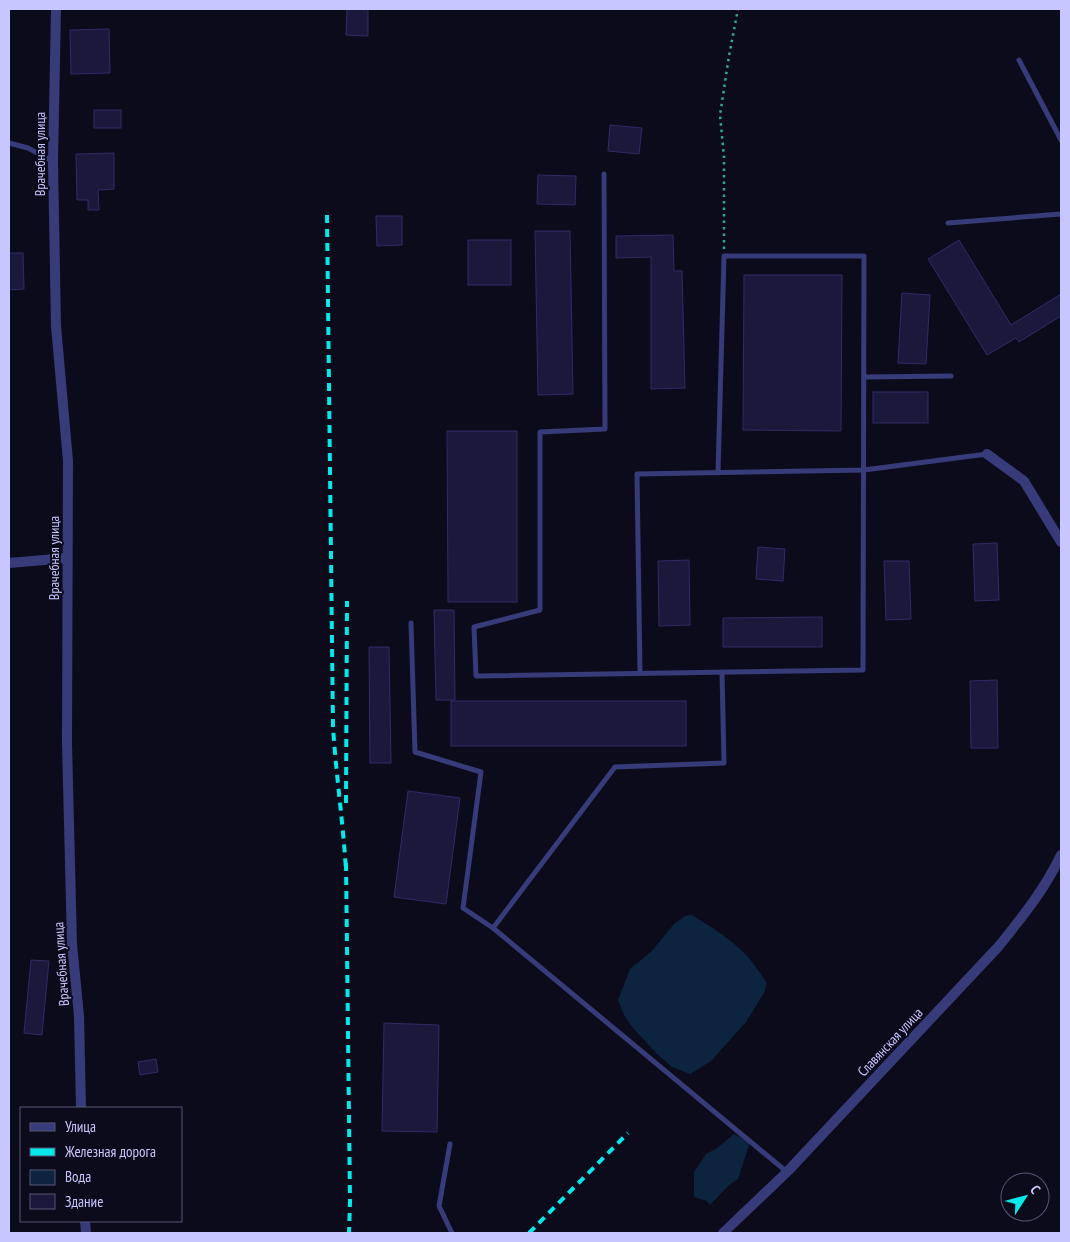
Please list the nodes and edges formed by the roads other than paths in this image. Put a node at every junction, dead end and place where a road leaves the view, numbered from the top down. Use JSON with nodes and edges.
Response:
{"nodes":[{"id":1,"x":56,"y":9,"type":"edge"},
{"id":2,"x":1020,"y":60,"type":"dead end"},
{"id":3,"x":1061,"y":140,"type":"edge"},
{"id":4,"x":9,"y":143,"type":"edge"},
{"id":5,"x":53,"y":162,"type":"junction"},
{"id":6,"x":604,"y":174,"type":"dead end"},
{"id":7,"x":1061,"y":214,"type":"edge"},
{"id":8,"x":948,"y":222,"type":"dead end"},
{"id":9,"x":951,"y":376,"type":"dead end"},
{"id":10,"x":864,"y":377,"type":"junction"},
{"id":11,"x":987,"y":454,"type":"joint"},
{"id":12,"x":864,"y":470,"type":"junction"},
{"id":13,"x":718,"y":473,"type":"junction"},
{"id":14,"x":1061,"y":542,"type":"edge"},
{"id":15,"x":68,"y":558,"type":"junction"},
{"id":16,"x":9,"y":563,"type":"edge"},
{"id":17,"x":411,"y":623,"type":"dead end"},
{"id":18,"x":722,"y":672,"type":"junction"},
{"id":19,"x":640,"y":673,"type":"junction"},
{"id":20,"x":1061,"y":855,"type":"edge"},
{"id":21,"x":1057,"y":874,"type":"edge"},
{"id":22,"x":493,"y":928,"type":"junction"},
{"id":23,"x":81,"y":1107,"type":"edge"},
{"id":24,"x":450,"y":1144,"type":"dead end"},
{"id":25,"x":787,"y":1172,"type":"junction"},
{"id":26,"x":452,"y":1233,"type":"edge"},
{"id":27,"x":723,"y":1233,"type":"edge"}],
"edges":[{"from":1,"to":5,"type":"street","name":"Врачебная улица"},
{"from":2,"to":3,"type":"lane"},
{"from":4,"to":5,"type":"lane"},
{"from":5,"to":15,"type":"street","name":"Врачебная улица"},
{"from":6,"to":19,"type":"lane"},
{"from":7,"to":8,"type":"lane"},
{"from":9,"to":10,"type":"lane"},
{"from":10,"to":12,"type":"lane"},
{"from":10,"to":13,"type":"lane"},
{"from":11,"to":12,"type":"lane"},
{"from":11,"to":14,"type":"street"},
{"from":12,"to":13,"type":"lane"},
{"from":12,"to":18,"type":"lane"},
{"from":13,"to":19,"type":"lane"},
{"from":15,"to":16,"type":"street"},
{"from":15,"to":23,"type":"street","name":"Врачебная улица"},
{"from":17,"to":22,"type":"lane"},
{"from":18,"to":19,"type":"lane"},
{"from":18,"to":22,"type":"lane"},
{"from":20,"to":21,"type":"street","name":"Славянская улица"},
{"from":21,"to":25,"type":"street","name":"Славянская улица"},
{"from":22,"to":25,"type":"lane"},
{"from":24,"to":26,"type":"lane"},
{"from":25,"to":27,"type":"street","name":"Славянская улица"}]}
